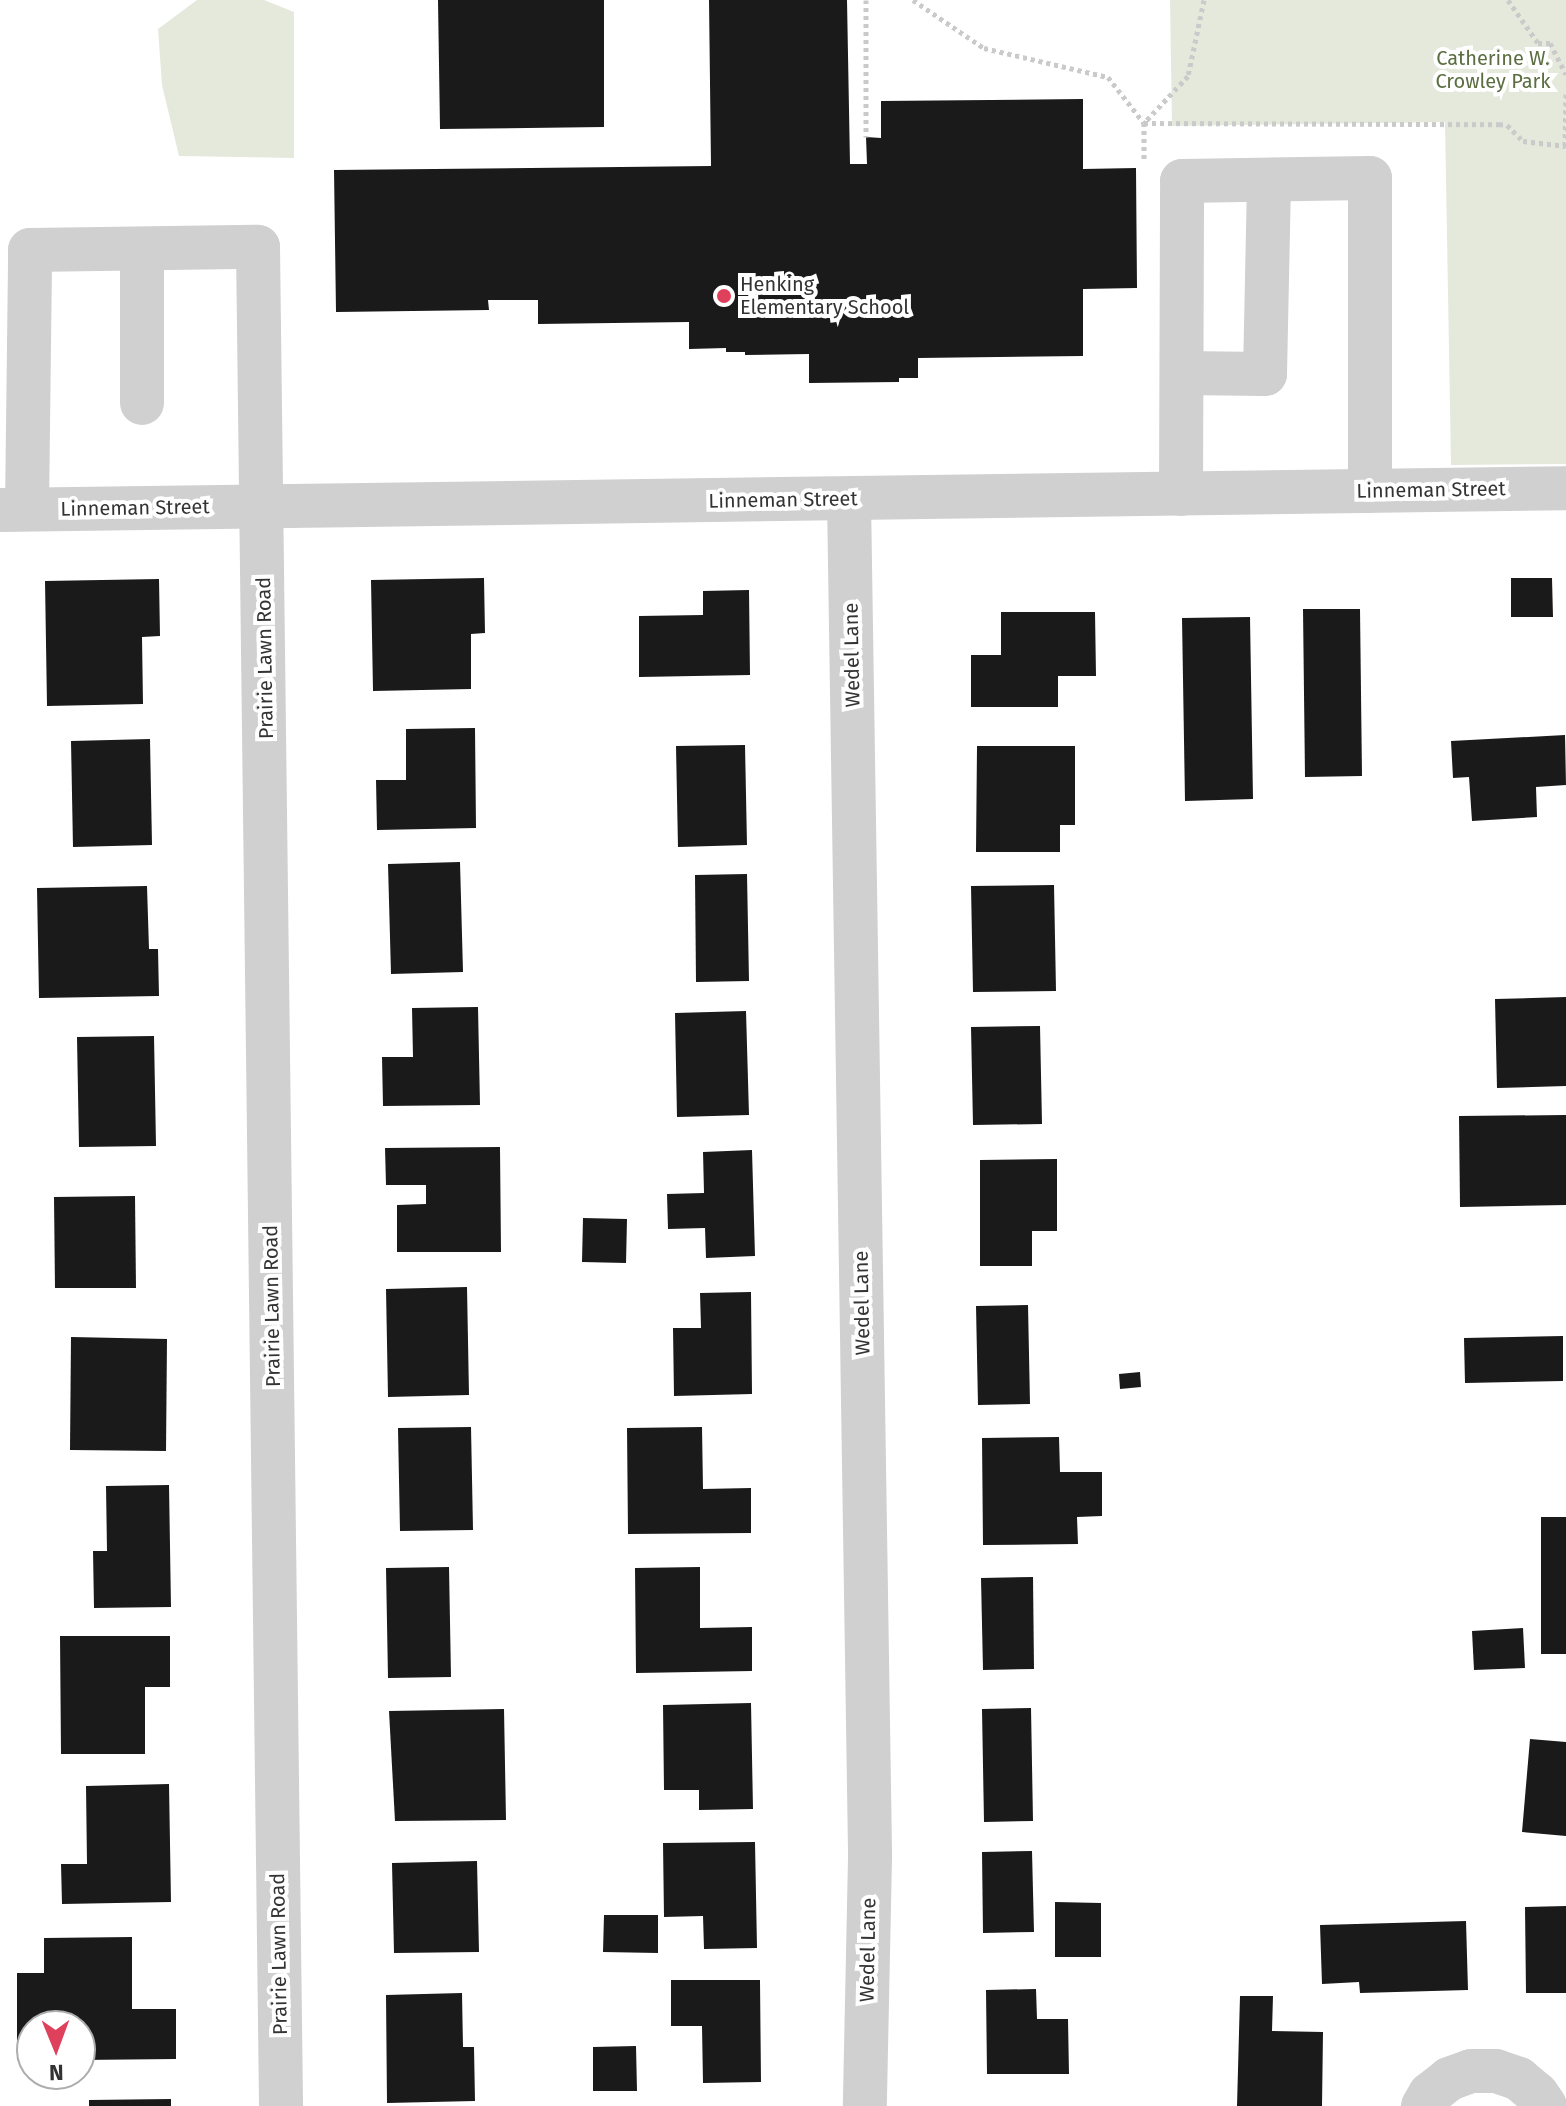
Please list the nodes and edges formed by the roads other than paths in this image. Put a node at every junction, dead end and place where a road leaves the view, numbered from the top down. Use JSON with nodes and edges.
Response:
{"nodes":[{"id":1,"x":1269,"y":180,"type":"junction"},
{"id":2,"x":142,"y":249,"type":"junction"},
{"id":3,"x":1182,"y":373,"type":"junction"},
{"id":4,"x":142,"y":403,"type":"dead end"},
{"id":5,"x":1566,"y":488,"type":"edge"},
{"id":6,"x":1370,"y":491,"type":"junction"},
{"id":7,"x":1181,"y":494,"type":"junction"},
{"id":8,"x":849,"y":499,"type":"junction"},
{"id":9,"x":263,"y":507,"type":"junction"},
{"id":10,"x":13,"y":510,"type":"edge"},
{"id":11,"x":281,"y":2106,"type":"edge"},
{"id":12,"x":865,"y":2106,"type":"edge"},
{"id":13,"x":1423,"y":2106,"type":"edge"},
{"id":14,"x":1545,"y":2106,"type":"edge"}],
"edges":[{"from":1,"to":3,"type":"street"},
{"from":1,"to":3,"type":"street"},
{"from":1,"to":6,"type":"street"},
{"from":2,"to":4,"type":"street"},
{"from":2,"to":9,"type":"street","name":"Prairie Lawn Road"},
{"from":2,"to":10,"type":"street"},
{"from":3,"to":7,"type":"street"},
{"from":5,"to":6,"type":"street","name":"Linneman Street"},
{"from":6,"to":7,"type":"street","name":"Linneman Street"},
{"from":7,"to":8,"type":"street","name":"Linneman Street"},
{"from":8,"to":9,"type":"street","name":"Linneman Street"},
{"from":8,"to":12,"type":"street","name":"Wedel Lane"},
{"from":9,"to":10,"type":"street","name":"Linneman Street"},
{"from":9,"to":11,"type":"street","name":"Prairie Lawn Road"},
{"from":13,"to":14,"type":"street"}]}
